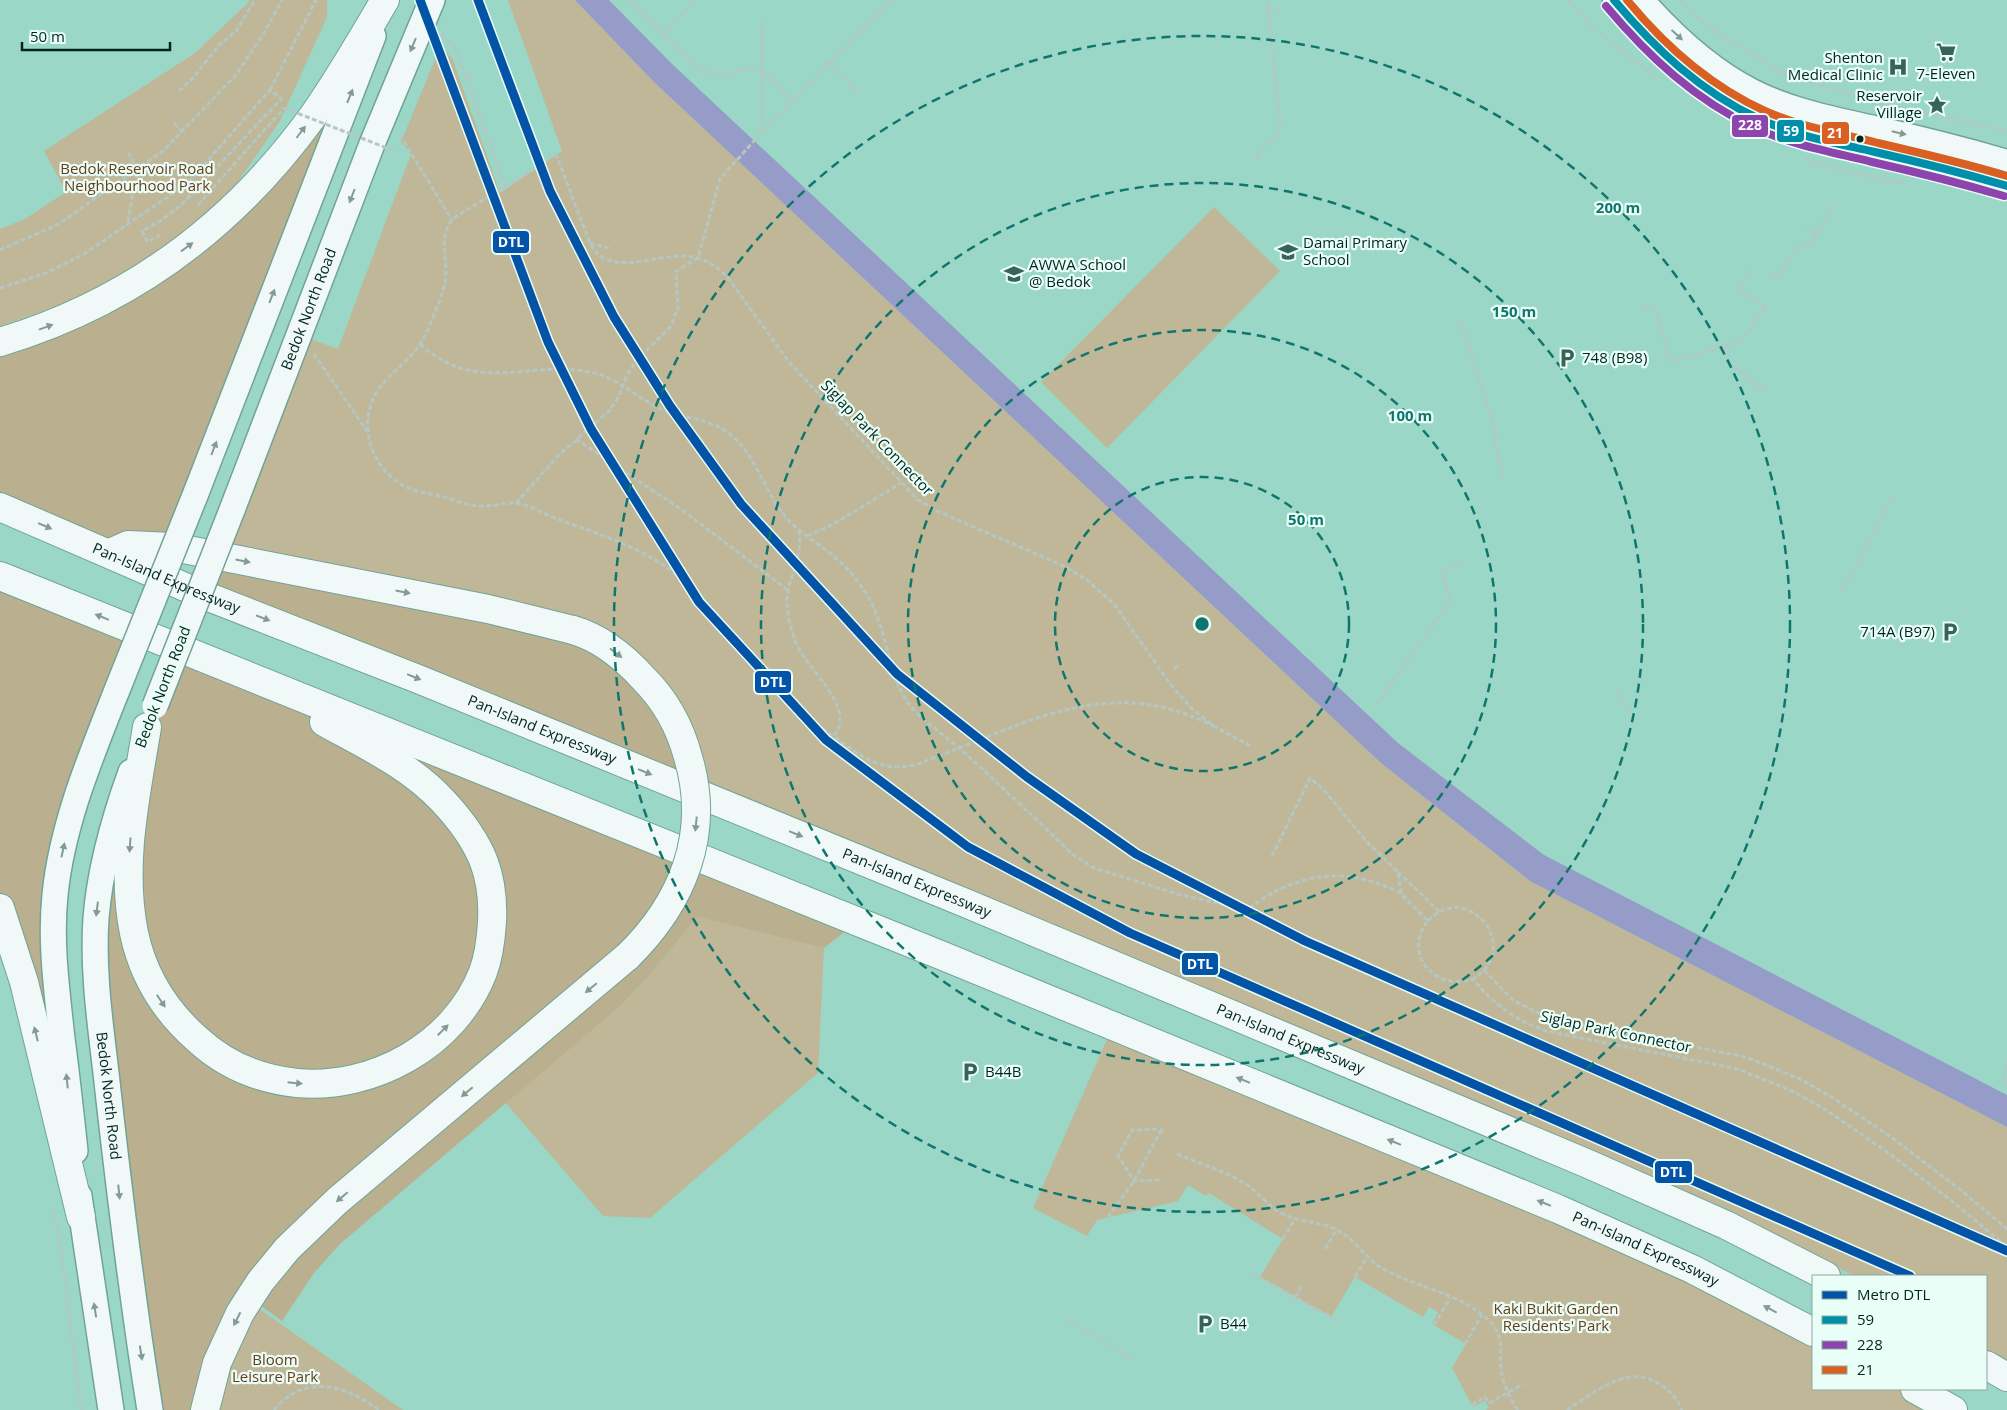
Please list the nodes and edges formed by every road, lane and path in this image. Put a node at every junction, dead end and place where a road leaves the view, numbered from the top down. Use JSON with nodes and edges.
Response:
{"nodes":[{"id":1,"x":255,"y":0,"type":"edge"},
{"id":2,"x":282,"y":0,"type":"edge"},
{"id":3,"x":316,"y":0,"type":"edge"},
{"id":4,"x":386,"y":0,"type":"edge"},
{"id":5,"x":432,"y":0,"type":"edge"},
{"id":6,"x":630,"y":0,"type":"edge"},
{"id":7,"x":696,"y":0,"type":"edge"},
{"id":8,"x":892,"y":0,"type":"edge"},
{"id":9,"x":1267,"y":0,"type":"edge"},
{"id":10,"x":1643,"y":0,"type":"edge"},
{"id":11,"x":1680,"y":0,"type":"edge"},
{"id":12,"x":1616,"y":5,"type":"edge"},
{"id":13,"x":1278,"y":9,"type":"dead end"},
{"id":14,"x":1268,"y":10,"type":"junction"},
{"id":15,"x":762,"y":20,"type":"dead end"},
{"id":16,"x":440,"y":31,"type":"dead end"},
{"id":17,"x":663,"y":34,"type":"junction"},
{"id":18,"x":828,"y":62,"type":"junction"},
{"id":19,"x":762,"y":70,"type":"junction"},
{"id":20,"x":472,"y":74,"type":"dead end"},
{"id":21,"x":466,"y":77,"type":"junction"},
{"id":22,"x":270,"y":90,"type":"junction"},
{"id":23,"x":178,"y":91,"type":"dead end"},
{"id":24,"x":858,"y":92,"type":"dead end"},
{"id":25,"x":792,"y":101,"type":"junction"},
{"id":26,"x":174,"y":123,"type":"dead end"},
{"id":27,"x":397,"y":131,"type":"dead end"},
{"id":28,"x":2007,"y":131,"type":"edge"},
{"id":29,"x":182,"y":132,"type":"junction"},
{"id":30,"x":761,"y":133,"type":"junction"},
{"id":31,"x":128,"y":152,"type":"dead end"},
{"id":32,"x":397,"y":152,"type":"dead end"},
{"id":33,"x":1260,"y":160,"type":"dead end"},
{"id":34,"x":2007,"y":161,"type":"edge"},
{"id":35,"x":137,"y":169,"type":"junction"},
{"id":36,"x":504,"y":186,"type":"junction"},
{"id":37,"x":2007,"y":186,"type":"edge"},
{"id":38,"x":1833,"y":205,"type":"dead end"},
{"id":39,"x":193,"y":211,"type":"dead end"},
{"id":40,"x":452,"y":220,"type":"junction"},
{"id":41,"x":128,"y":223,"type":"junction"},
{"id":42,"x":1806,"y":229,"type":"dead end"},
{"id":43,"x":163,"y":234,"type":"dead end"},
{"id":44,"x":1816,"y":235,"type":"junction"},
{"id":45,"x":590,"y":243,"type":"junction"},
{"id":46,"x":609,"y":248,"type":"dead end"},
{"id":47,"x":0,"y":250,"type":"edge"},
{"id":48,"x":698,"y":258,"type":"junction"},
{"id":49,"x":1751,"y":270,"type":"dead end"},
{"id":50,"x":1766,"y":272,"type":"dead end"},
{"id":51,"x":0,"y":288,"type":"edge"},
{"id":52,"x":1643,"y":309,"type":"dead end"},
{"id":53,"x":1460,"y":319,"type":"dead end"},
{"id":54,"x":300,"y":333,"type":"junction"},
{"id":55,"x":0,"y":342,"type":"edge"},
{"id":56,"x":420,"y":344,"type":"junction"},
{"id":57,"x":1725,"y":346,"type":"junction"},
{"id":58,"x":623,"y":385,"type":"junction"},
{"id":59,"x":1767,"y":391,"type":"dead end"},
{"id":60,"x":368,"y":433,"type":"junction"},
{"id":61,"x":576,"y":439,"type":"junction"},
{"id":62,"x":1503,"y":478,"type":"dead end"},
{"id":63,"x":902,"y":483,"type":"junction"},
{"id":64,"x":1895,"y":493,"type":"dead end"},
{"id":65,"x":516,"y":503,"type":"junction"},
{"id":66,"x":0,"y":507,"type":"edge"},
{"id":67,"x":799,"y":530,"type":"junction"},
{"id":68,"x":807,"y":536,"type":"junction"},
{"id":69,"x":110,"y":553,"type":"junction"},
{"id":70,"x":1464,"y":564,"type":"dead end"},
{"id":71,"x":0,"y":576,"type":"edge"},
{"id":72,"x":789,"y":591,"type":"junction"},
{"id":73,"x":1841,"y":592,"type":"dead end"},
{"id":74,"x":1180,"y":663,"type":"dead end"},
{"id":75,"x":228,"y":668,"type":"junction"},
{"id":76,"x":1174,"y":668,"type":"dead end"},
{"id":77,"x":1615,"y":688,"type":"dead end"},
{"id":78,"x":1376,"y":706,"type":"dead end"},
{"id":79,"x":1631,"y":715,"type":"dead end"},
{"id":80,"x":151,"y":716,"type":"junction"},
{"id":81,"x":1215,"y":727,"type":"junction"},
{"id":82,"x":834,"y":736,"type":"junction"},
{"id":83,"x":958,"y":747,"type":"junction"},
{"id":84,"x":1253,"y":747,"type":"dead end"},
{"id":85,"x":1272,"y":856,"type":"dead end"},
{"id":86,"x":1398,"y":872,"type":"junction"},
{"id":87,"x":1400,"y":894,"type":"junction"},
{"id":88,"x":0,"y":908,"type":"edge"},
{"id":89,"x":1440,"y":912,"type":"junction"},
{"id":90,"x":1428,"y":921,"type":"junction"},
{"id":91,"x":1484,"y":970,"type":"junction"},
{"id":92,"x":1473,"y":979,"type":"junction"},
{"id":93,"x":2007,"y":1063,"type":"edge"},
{"id":94,"x":2007,"y":1087,"type":"edge"},
{"id":95,"x":1177,"y":1154,"type":"dead end"},
{"id":96,"x":1163,"y":1180,"type":"dead end"},
{"id":97,"x":1134,"y":1181,"type":"junction"},
{"id":98,"x":52,"y":1203,"type":"dead end"},
{"id":99,"x":81,"y":1217,"type":"junction"},
{"id":100,"x":1108,"y":1218,"type":"dead end"},
{"id":101,"x":1295,"y":1219,"type":"junction"},
{"id":102,"x":2007,"y":1229,"type":"edge"},
{"id":103,"x":1337,"y":1230,"type":"junction"},
{"id":104,"x":1283,"y":1239,"type":"dead end"},
{"id":105,"x":2007,"y":1247,"type":"edge"},
{"id":106,"x":1325,"y":1249,"type":"dead end"},
{"id":107,"x":1367,"y":1257,"type":"junction"},
{"id":108,"x":1252,"y":1273,"type":"dead end"},
{"id":109,"x":1824,"y":1275,"type":"edge"},
{"id":110,"x":1355,"y":1278,"type":"dead end"},
{"id":111,"x":1302,"y":1286,"type":"dead end"},
{"id":112,"x":1295,"y":1297,"type":"junction"},
{"id":113,"x":1450,"y":1298,"type":"junction"},
{"id":114,"x":1482,"y":1315,"type":"junction"},
{"id":115,"x":1069,"y":1320,"type":"dead end"},
{"id":116,"x":1338,"y":1321,"type":"dead end"},
{"id":117,"x":1434,"y":1325,"type":"dead end"},
{"id":118,"x":1812,"y":1331,"type":"edge"},
{"id":119,"x":1466,"y":1344,"type":"dead end"},
{"id":120,"x":1134,"y":1360,"type":"dead end"},
{"id":121,"x":1987,"y":1366,"type":"edge"},
{"id":122,"x":2007,"y":1377,"type":"edge"},
{"id":123,"x":1523,"y":1384,"type":"dead end"},
{"id":124,"x":1917,"y":1390,"type":"edge"},
{"id":125,"x":1507,"y":1393,"type":"junction"},
{"id":126,"x":1472,"y":1405,"type":"dead end"},
{"id":127,"x":82,"y":1410,"type":"edge"},
{"id":128,"x":111,"y":1410,"type":"edge"},
{"id":129,"x":150,"y":1410,"type":"edge"},
{"id":130,"x":204,"y":1410,"type":"edge"},
{"id":131,"x":274,"y":1410,"type":"edge"},
{"id":132,"x":379,"y":1410,"type":"edge"},
{"id":133,"x":1518,"y":1410,"type":"edge"},
{"id":134,"x":1567,"y":1410,"type":"edge"},
{"id":135,"x":1682,"y":1410,"type":"edge"},
{"id":136,"x":1953,"y":1410,"type":"edge"}],
"edges":[{"from":1,"to":23,"type":"path"},
{"from":2,"to":29,"type":"path"},
{"from":3,"to":22,"type":"path"},
{"from":55,"to":4,"type":"highway","one_way":true},
{"from":99,"to":4,"type":"main road","one_way":true,"bridge":true},
{"from":5,"to":54,"type":"main road","name":"Bedok North Road","one_way":true},
{"from":6,"to":17,"type":"path"},
{"from":7,"to":17,"type":"path"},
{"from":8,"to":18,"type":"path"},
{"from":9,"to":14,"type":"path"},
{"from":10,"to":34,"type":"main road","one_way":true},
{"from":11,"to":28,"type":"path"},
{"from":12,"to":37,"type":"main road"},
{"from":13,"to":14,"type":"path"},
{"from":14,"to":33,"type":"path"},
{"from":15,"to":19,"type":"path"},
{"from":16,"to":21,"type":"path"},
{"from":17,"to":19,"type":"path"},
{"from":18,"to":24,"type":"path"},
{"from":18,"to":25,"type":"path"},
{"from":19,"to":25,"type":"path"},
{"from":19,"to":30,"type":"path"},
{"from":20,"to":21,"type":"path"},
{"from":21,"to":36,"type":"path"},
{"from":22,"to":41,"type":"path"},
{"from":22,"to":43,"type":"path"},
{"from":25,"to":30,"type":"path"},
{"from":26,"to":29,"type":"path"},
{"from":27,"to":40,"type":"path"},
{"from":29,"to":35,"type":"path"},
{"from":30,"to":48,"type":"path"},
{"from":31,"to":35,"type":"path"},
{"from":32,"to":39,"type":"path","bridge":true},
{"from":35,"to":41,"type":"path"},
{"from":35,"to":47,"type":"path"},
{"from":36,"to":40,"type":"path"},
{"from":36,"to":45,"type":"path","name":"Siglap Park Connector"},
{"from":38,"to":44,"type":"path"},
{"from":40,"to":56,"type":"path"},
{"from":41,"to":51,"type":"path"},
{"from":42,"to":44,"type":"path"},
{"from":44,"to":50,"type":"path"},
{"from":45,"to":46,"type":"path"},
{"from":45,"to":48,"type":"path","name":"Siglap Park Connector"},
{"from":48,"to":58,"type":"path"},
{"from":48,"to":63,"type":"path","name":"Siglap Park Connector"},
{"from":49,"to":57,"type":"path"},
{"from":52,"to":57,"type":"path"},
{"from":53,"to":62,"type":"path"},
{"from":54,"to":60,"type":"path"},
{"from":54,"to":80,"type":"main road","name":"Bedok North Road","bridge":true},
{"from":56,"to":58,"type":"path"},
{"from":56,"to":60,"type":"path"},
{"from":57,"to":59,"type":"path"},
{"from":58,"to":61,"type":"path"},
{"from":58,"to":67,"type":"path"},
{"from":60,"to":65,"type":"path"},
{"from":61,"to":65,"type":"path"},
{"from":61,"to":72,"type":"path"},
{"from":63,"to":68,"type":"path"},
{"from":63,"to":81,"type":"path","name":"Siglap Park Connector"},
{"from":64,"to":73,"type":"path"},
{"from":65,"to":82,"type":"path"},
{"from":66,"to":69,"type":"highway","name":"Pan-Island Expressway","one_way":true},
{"from":67,"to":68,"type":"path"},
{"from":67,"to":72,"type":"path"},
{"from":68,"to":83,"type":"path"},
{"from":69,"to":109,"type":"highway","name":"Pan-Island Expressway","one_way":true},
{"from":69,"to":130,"type":"highway","one_way":true,"bridge":true},
{"from":70,"to":78,"type":"path"},
{"from":75,"to":71,"type":"highway","name":"Pan-Island Expressway","one_way":true},
{"from":72,"to":82,"type":"path"},
{"from":74,"to":76,"type":"path"},
{"from":80,"to":75,"type":"highway","one_way":true},
{"from":118,"to":75,"type":"highway","name":"Pan-Island Expressway","one_way":true},
{"from":77,"to":79,"type":"path"},
{"from":80,"to":129,"type":"main road","name":"Bedok North Road","one_way":true},
{"from":81,"to":83,"type":"path"},
{"from":81,"to":84,"type":"path","name":"Siglap Park Connector"},
{"from":82,"to":83,"type":"path"},
{"from":83,"to":87,"type":"path"},
{"from":85,"to":86,"type":"path"},
{"from":86,"to":87,"type":"path"},
{"from":86,"to":89,"type":"path"},
{"from":87,"to":90,"type":"path"},
{"from":99,"to":88,"type":"highway","one_way":true},
{"from":89,"to":90,"type":"path"},
{"from":89,"to":91,"type":"path"},
{"from":90,"to":92,"type":"path"},
{"from":91,"to":92,"type":"path"},
{"from":91,"to":102,"type":"path"},
{"from":92,"to":105,"type":"path","name":"Siglap Park Connector"},
{"from":93,"to":94,"type":"path"},
{"from":95,"to":101,"type":"path"},
{"from":96,"to":97,"type":"path"},
{"from":97,"to":97,"type":"path"},
{"from":97,"to":100,"type":"path"},
{"from":98,"to":127,"type":"path"},
{"from":128,"to":99,"type":"main road","one_way":true},
{"from":101,"to":103,"type":"path"},
{"from":101,"to":104,"type":"path"},
{"from":103,"to":106,"type":"path"},
{"from":103,"to":107,"type":"path"},
{"from":107,"to":110,"type":"path"},
{"from":107,"to":113,"type":"path"},
{"from":108,"to":112,"type":"path"},
{"from":111,"to":112,"type":"path"},
{"from":112,"to":116,"type":"path"},
{"from":113,"to":114,"type":"path"},
{"from":113,"to":117,"type":"path"},
{"from":114,"to":119,"type":"path"},
{"from":114,"to":125,"type":"path"},
{"from":115,"to":120,"type":"path"},
{"from":121,"to":122,"type":"highway"},
{"from":123,"to":125,"type":"path"},
{"from":124,"to":136,"type":"highway"},
{"from":125,"to":126,"type":"path"},
{"from":125,"to":133,"type":"path"},
{"from":131,"to":132,"type":"path"},
{"from":134,"to":135,"type":"path"}]}
